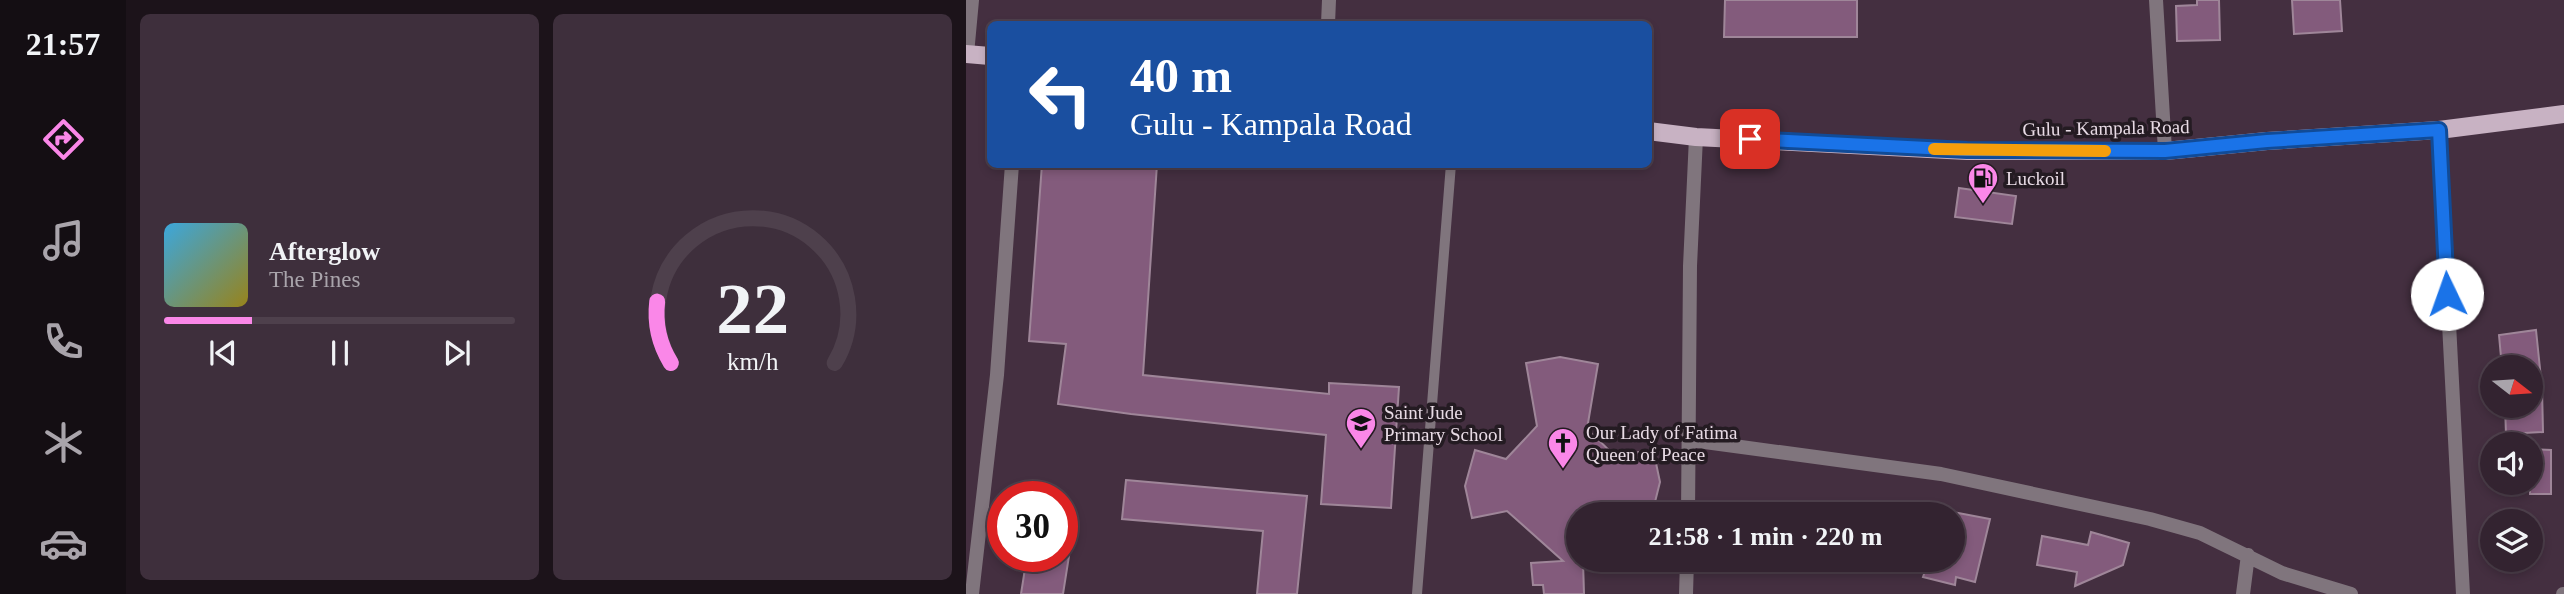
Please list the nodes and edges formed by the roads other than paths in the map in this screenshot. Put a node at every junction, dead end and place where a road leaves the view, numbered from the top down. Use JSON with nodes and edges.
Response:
{"nodes":[{"id":1,"x":972,"y":0,"type":"edge"},
{"id":2,"x":1329,"y":0,"type":"edge"},
{"id":3,"x":2156,"y":0,"type":"edge"},
{"id":4,"x":1328,"y":21,"type":"edge"},
{"id":5,"x":967,"y":54,"type":"edge"},
{"id":6,"x":987,"y":56,"type":"edge"},
{"id":7,"x":2564,"y":114,"type":"edge"},
{"id":8,"x":2439,"y":130,"type":"junction"},
{"id":9,"x":1652,"y":131,"type":"edge"},
{"id":10,"x":1696,"y":136,"type":"junction"},
{"id":11,"x":2165,"y":151,"type":"junction"},
{"id":12,"x":1012,"y":168,"type":"edge"},
{"id":13,"x":1451,"y":168,"type":"edge"},
{"id":14,"x":1690,"y":440,"type":"junction"},
{"id":15,"x":1688,"y":502,"type":"edge"},
{"id":16,"x":2248,"y":555,"type":"junction"},
{"id":17,"x":1687,"y":572,"type":"edge"},
{"id":18,"x":972,"y":594,"type":"edge"},
{"id":19,"x":1418,"y":594,"type":"edge"},
{"id":20,"x":1686,"y":594,"type":"edge"},
{"id":21,"x":2243,"y":594,"type":"edge"},
{"id":22,"x":2351,"y":594,"type":"edge"},
{"id":23,"x":2463,"y":594,"type":"edge"}],
"edges":[{"from":1,"to":5,"type":"street"},
{"from":2,"to":4,"type":"street"},
{"from":3,"to":11,"type":"street"},
{"from":5,"to":6,"type":"main road"},
{"from":7,"to":8,"type":"main road","name":"Gulu - Kampala Road"},
{"from":8,"to":11,"type":"main road","name":"Gulu - Kampala Road"},
{"from":8,"to":23,"type":"street"},
{"from":9,"to":10,"type":"main road","name":"Gulu - Kampala Road"},
{"from":10,"to":11,"type":"main road","name":"Gulu - Kampala Road"},
{"from":10,"to":14,"type":"street"},
{"from":12,"to":18,"type":"street"},
{"from":13,"to":19,"type":"lane"},
{"from":14,"to":15,"type":"street"},
{"from":14,"to":16,"type":"street"},
{"from":16,"to":21,"type":"street"},
{"from":16,"to":22,"type":"street"},
{"from":17,"to":20,"type":"street"}]}
